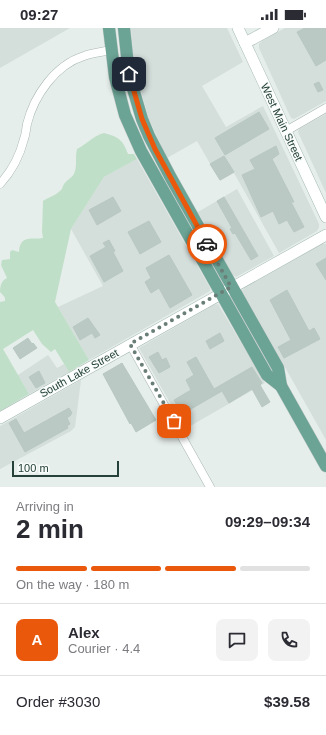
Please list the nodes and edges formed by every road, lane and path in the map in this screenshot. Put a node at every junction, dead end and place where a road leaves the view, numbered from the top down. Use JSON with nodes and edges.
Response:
{"nodes":[{"id":1,"x":109,"y":28,"type":"edge"},
{"id":2,"x":124,"y":28,"type":"edge"},
{"id":3,"x":238,"y":28,"type":"edge"},
{"id":4,"x":273,"y":28,"type":"edge"},
{"id":5,"x":245,"y":43,"type":"junction"},
{"id":6,"x":111,"y":50,"type":"junction"},
{"id":7,"x":326,"y":108,"type":"edge"},
{"id":8,"x":286,"y":131,"type":"junction"},
{"id":9,"x":0,"y":184,"type":"edge"},
{"id":10,"x":326,"y":217,"type":"edge"},
{"id":11,"x":326,"y":234,"type":"edge"},
{"id":12,"x":226,"y":290,"type":"junction"},
{"id":13,"x":130,"y":344,"type":"junction"},
{"id":14,"x":0,"y":418,"type":"edge"},
{"id":15,"x":326,"y":466,"type":"edge"},
{"id":16,"x":210,"y":487,"type":"edge"}],
"edges":[{"from":1,"to":6,"type":"main road"},
{"from":2,"to":12,"type":"main road"},
{"from":3,"to":5,"type":"main road","name":"West Main Street"},
{"from":4,"to":5,"type":"main road"},
{"from":5,"to":8,"type":"main road","name":"West Main Street"},
{"from":6,"to":9,"type":"street"},
{"from":6,"to":12,"type":"main road"},
{"from":7,"to":8,"type":"street"},
{"from":8,"to":10,"type":"main road","name":"West Main Street"},
{"from":11,"to":12,"type":"main road","name":"South Lake Street"},
{"from":12,"to":13,"type":"main road","name":"South Lake Street"},
{"from":12,"to":15,"type":"main road"},
{"from":13,"to":14,"type":"main road","name":"South Lake Street"},
{"from":13,"to":16,"type":"street"}]}
